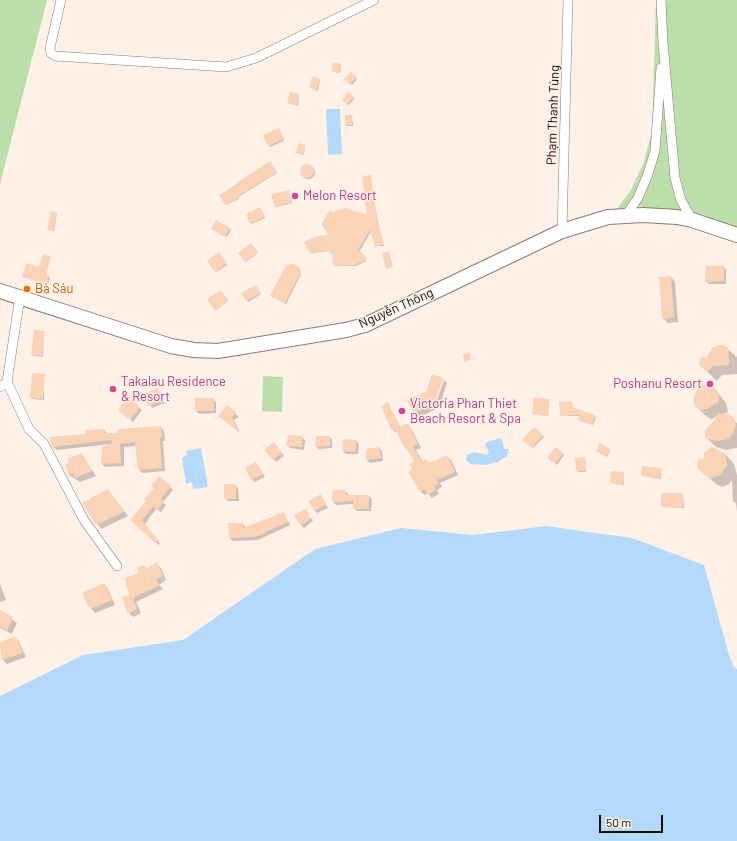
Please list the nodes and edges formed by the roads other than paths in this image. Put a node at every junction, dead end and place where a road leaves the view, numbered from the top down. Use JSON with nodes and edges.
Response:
{"nodes":[{"id":1,"x":61,"y":0,"type":"edge"},
{"id":2,"x":374,"y":0,"type":"edge"},
{"id":3,"x":568,"y":0,"type":"edge"},
{"id":4,"x":661,"y":0,"type":"edge"},
{"id":5,"x":663,"y":43,"type":"junction"},
{"id":6,"x":626,"y":215,"type":"junction"},
{"id":7,"x":692,"y":220,"type":"junction"},
{"id":8,"x":562,"y":231,"type":"junction"},
{"id":9,"x":737,"y":235,"type":"edge"},
{"id":10,"x":0,"y":290,"type":"edge"},
{"id":11,"x":20,"y":296,"type":"junction"},
{"id":12,"x":4,"y":384,"type":"edge"},
{"id":13,"x":117,"y":566,"type":"dead end"}],
"edges":[{"from":1,"to":2,"type":"street"},
{"from":3,"to":8,"type":"street","name":"Phạm Thanh Tùng"},
{"from":4,"to":5,"type":"street"},
{"from":5,"to":6,"type":"street"},
{"from":5,"to":7,"type":"street"},
{"from":6,"to":7,"type":"main road","name":"Nguyễn Thông"},
{"from":6,"to":8,"type":"main road","name":"Nguyễn Thông"},
{"from":7,"to":9,"type":"main road","name":"Nguyễn Thông"},
{"from":8,"to":11,"type":"main road","name":"Nguyễn Thông"},
{"from":10,"to":11,"type":"main road","name":"Nguyễn Thông"},
{"from":11,"to":12,"type":"street"},
{"from":12,"to":13,"type":"street"}]}
